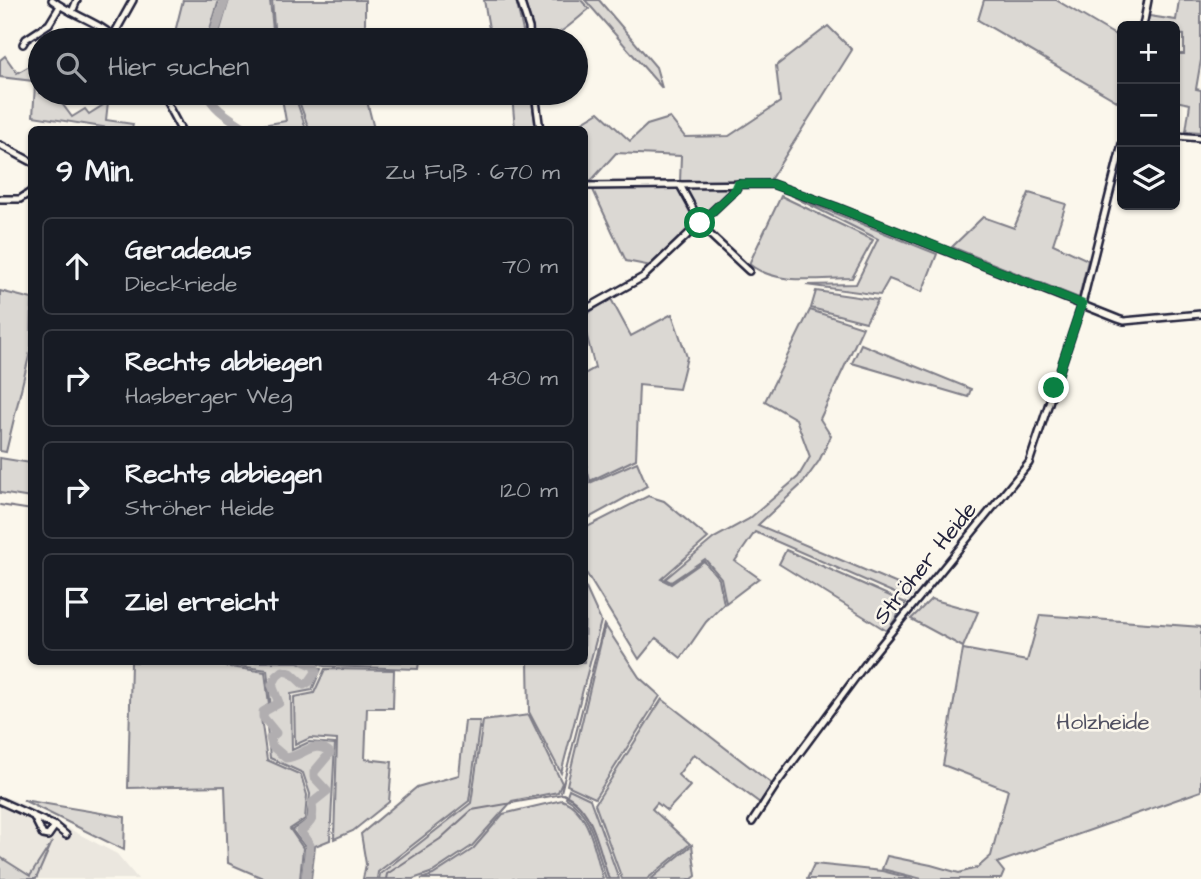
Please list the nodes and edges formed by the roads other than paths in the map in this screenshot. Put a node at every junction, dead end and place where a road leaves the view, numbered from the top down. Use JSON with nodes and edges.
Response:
{"nodes":[{"id":1,"x":52,"y":0,"type":"edge"},
{"id":2,"x":77,"y":0,"type":"edge"},
{"id":3,"x":133,"y":0,"type":"edge"},
{"id":4,"x":520,"y":0,"type":"edge"},
{"id":5,"x":1148,"y":0,"type":"edge"},
{"id":6,"x":60,"y":6,"type":"junction"},
{"id":7,"x":72,"y":12,"type":"junction"},
{"id":8,"x":1144,"y":21,"type":"edge"},
{"id":9,"x":43,"y":28,"type":"edge"},
{"id":10,"x":101,"y":28,"type":"edge"},
{"id":11,"x":120,"y":28,"type":"edge"},
{"id":12,"x":529,"y":28,"type":"edge"},
{"id":13,"x":28,"y":38,"type":"edge"},
{"id":14,"x":23,"y":44,"type":"dead end"},
{"id":15,"x":167,"y":105,"type":"edge"},
{"id":16,"x":537,"y":105,"type":"edge"},
{"id":17,"x":179,"y":126,"type":"edge"},
{"id":18,"x":539,"y":126,"type":"edge"},
{"id":19,"x":1180,"y":136,"type":"edge"},
{"id":20,"x":1201,"y":138,"type":"edge"},
{"id":21,"x":0,"y":145,"type":"edge"},
{"id":22,"x":1121,"y":147,"type":"edge"},
{"id":23,"x":28,"y":160,"type":"edge"},
{"id":24,"x":738,"y":184,"type":"junction"},
{"id":25,"x":680,"y":185,"type":"junction"},
{"id":26,"x":588,"y":186,"type":"edge"},
{"id":27,"x":28,"y":194,"type":"edge"},
{"id":28,"x":0,"y":199,"type":"edge"},
{"id":29,"x":700,"y":223,"type":"junction"},
{"id":30,"x":749,"y":271,"type":"dead end"},
{"id":31,"x":1082,"y":304,"type":"junction"},
{"id":32,"x":588,"y":308,"type":"edge"},
{"id":33,"x":1201,"y":314,"type":"edge"},
{"id":34,"x":0,"y":801,"type":"edge"},
{"id":35,"x":32,"y":815,"type":"junction"},
{"id":36,"x":752,"y":822,"type":"dead end"},
{"id":37,"x":55,"y":826,"type":"junction"},
{"id":38,"x":66,"y":835,"type":"dead end"}],
"edges":[{"from":1,"to":6,"type":"street"},
{"from":2,"to":7,"type":"street"},
{"from":3,"to":11,"type":"street"},
{"from":4,"to":12,"type":"street"},
{"from":5,"to":8,"type":"street"},
{"from":6,"to":7,"type":"street"},
{"from":6,"to":9,"type":"street"},
{"from":7,"to":10,"type":"street"},
{"from":13,"to":14,"type":"street"},
{"from":15,"to":17,"type":"street"},
{"from":16,"to":18,"type":"street"},
{"from":19,"to":20,"type":"street"},
{"from":21,"to":23,"type":"street"},
{"from":22,"to":31,"type":"street","name":"Ströher Heide"},
{"from":24,"to":25,"type":"street"},
{"from":24,"to":29,"type":"street"},
{"from":24,"to":31,"type":"street"},
{"from":25,"to":26,"type":"street"},
{"from":25,"to":29,"type":"street"},
{"from":27,"to":28,"type":"street"},
{"from":29,"to":30,"type":"street"},
{"from":29,"to":32,"type":"street"},
{"from":31,"to":33,"type":"street"},
{"from":31,"to":36,"type":"street","name":"Ströher Heide"},
{"from":34,"to":35,"type":"street"},
{"from":35,"to":37,"type":"street"},
{"from":35,"to":37,"type":"street"},
{"from":37,"to":38,"type":"street"}]}
